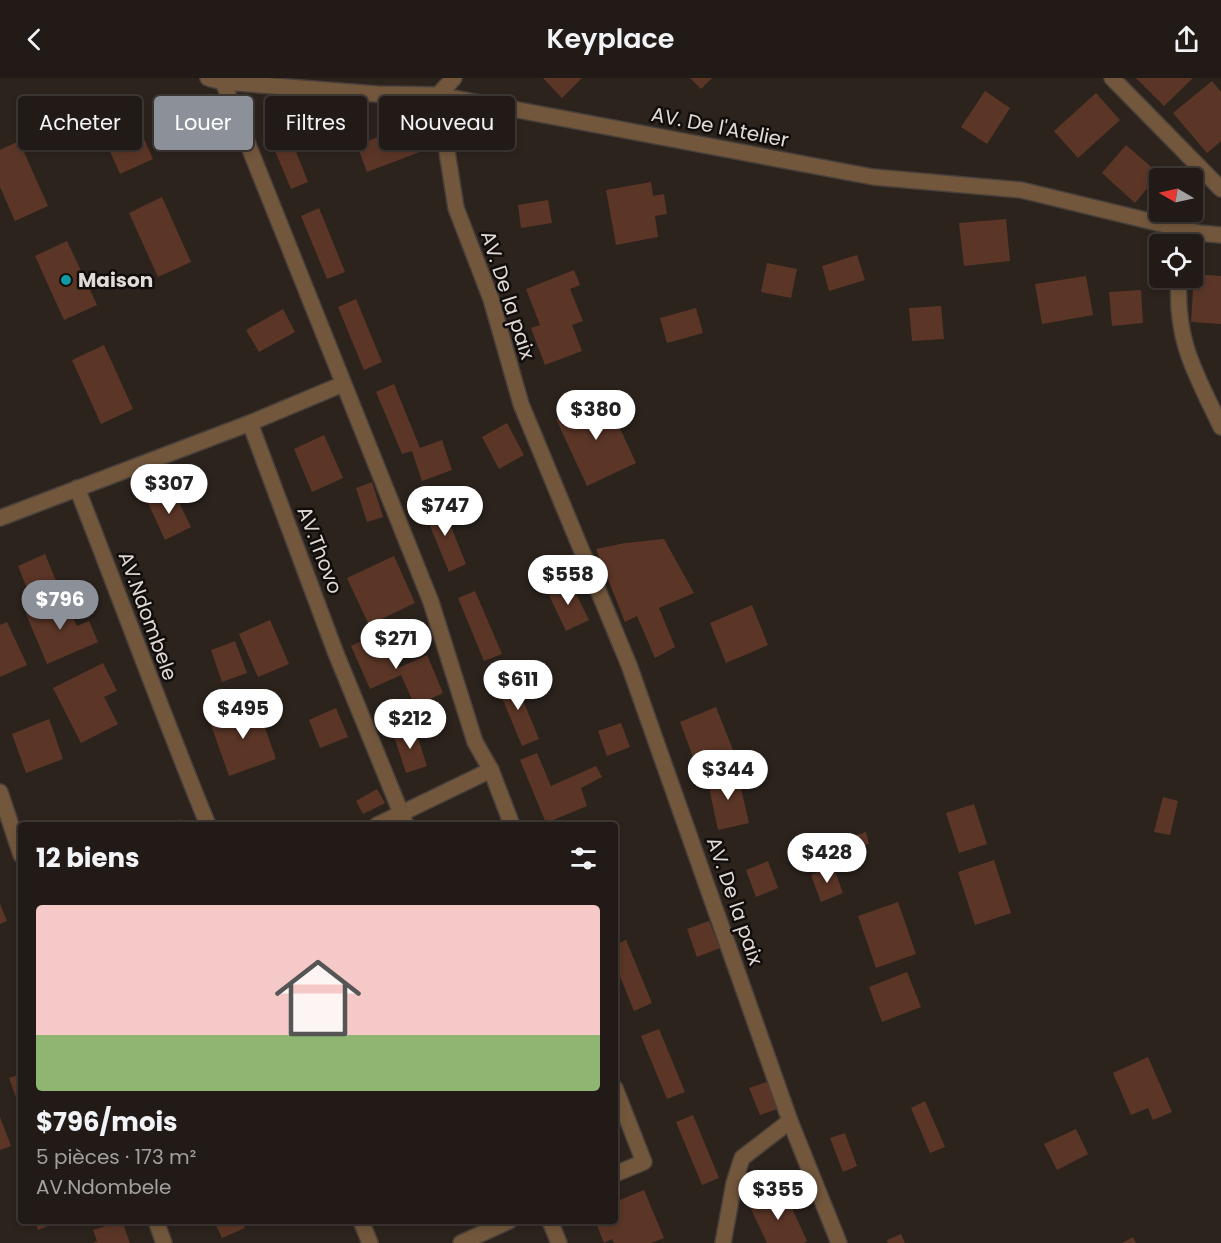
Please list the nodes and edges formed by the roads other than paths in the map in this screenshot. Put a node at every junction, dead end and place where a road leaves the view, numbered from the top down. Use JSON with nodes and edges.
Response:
{"nodes":[{"id":1,"x":453,"y":78,"type":"edge"},
{"id":2,"x":1112,"y":78,"type":"edge"},
{"id":3,"x":215,"y":80,"type":"edge"},
{"id":4,"x":438,"y":95,"type":"junction"},
{"id":5,"x":1221,"y":189,"type":"edge"},
{"id":6,"x":1182,"y":229,"type":"junction"},
{"id":7,"x":1182,"y":234,"type":"edge"},
{"id":8,"x":1221,"y":235,"type":"edge"},
{"id":9,"x":1179,"y":288,"type":"edge"},
{"id":10,"x":343,"y":384,"type":"junction"},
{"id":11,"x":250,"y":423,"type":"junction"},
{"id":12,"x":1221,"y":428,"type":"edge"},
{"id":13,"x":77,"y":488,"type":"junction"},
{"id":14,"x":0,"y":518,"type":"edge"},
{"id":15,"x":491,"y":770,"type":"junction"},
{"id":16,"x":0,"y":792,"type":"edge"},
{"id":17,"x":404,"y":819,"type":"edge"},
{"id":18,"x":207,"y":822,"type":"edge"},
{"id":19,"x":511,"y":822,"type":"edge"},
{"id":20,"x":18,"y":846,"type":"edge"},
{"id":21,"x":618,"y":1096,"type":"edge"},
{"id":22,"x":790,"y":1121,"type":"junction"},
{"id":23,"x":618,"y":1173,"type":"edge"},
{"id":24,"x":157,"y":1224,"type":"edge"},
{"id":25,"x":362,"y":1224,"type":"edge"},
{"id":26,"x":502,"y":1224,"type":"edge"},
{"id":27,"x":551,"y":1224,"type":"edge"},
{"id":28,"x":164,"y":1243,"type":"edge"},
{"id":29,"x":370,"y":1243,"type":"edge"},
{"id":30,"x":461,"y":1243,"type":"edge"},
{"id":31,"x":559,"y":1243,"type":"edge"},
{"id":32,"x":723,"y":1243,"type":"edge"},
{"id":33,"x":839,"y":1243,"type":"edge"}],
"edges":[{"from":1,"to":4,"type":"street"},
{"from":2,"to":5,"type":"street"},
{"from":3,"to":4,"type":"street","name":"AV. De l'Atelier"},
{"from":3,"to":10,"type":"street"},
{"from":4,"to":6,"type":"street","name":"AV. De l'Atelier"},
{"from":4,"to":22,"type":"street","name":"AV. De la paix"},
{"from":6,"to":7,"type":"street"},
{"from":6,"to":8,"type":"street","name":"AV. De l'Atelier"},
{"from":9,"to":12,"type":"street"},
{"from":10,"to":11,"type":"street"},
{"from":10,"to":15,"type":"street"},
{"from":11,"to":13,"type":"street"},
{"from":11,"to":17,"type":"street","name":"AV.Thovo"},
{"from":13,"to":14,"type":"street"},
{"from":13,"to":18,"type":"street","name":"AV.Ndombele"},
{"from":15,"to":17,"type":"street"},
{"from":15,"to":19,"type":"street"},
{"from":16,"to":20,"type":"street"},
{"from":21,"to":23,"type":"street"},
{"from":22,"to":32,"type":"street"},
{"from":22,"to":33,"type":"street","name":"AV. De la paix"},
{"from":24,"to":28,"type":"street"},
{"from":25,"to":29,"type":"street"},
{"from":26,"to":30,"type":"street"},
{"from":27,"to":31,"type":"street"}]}
